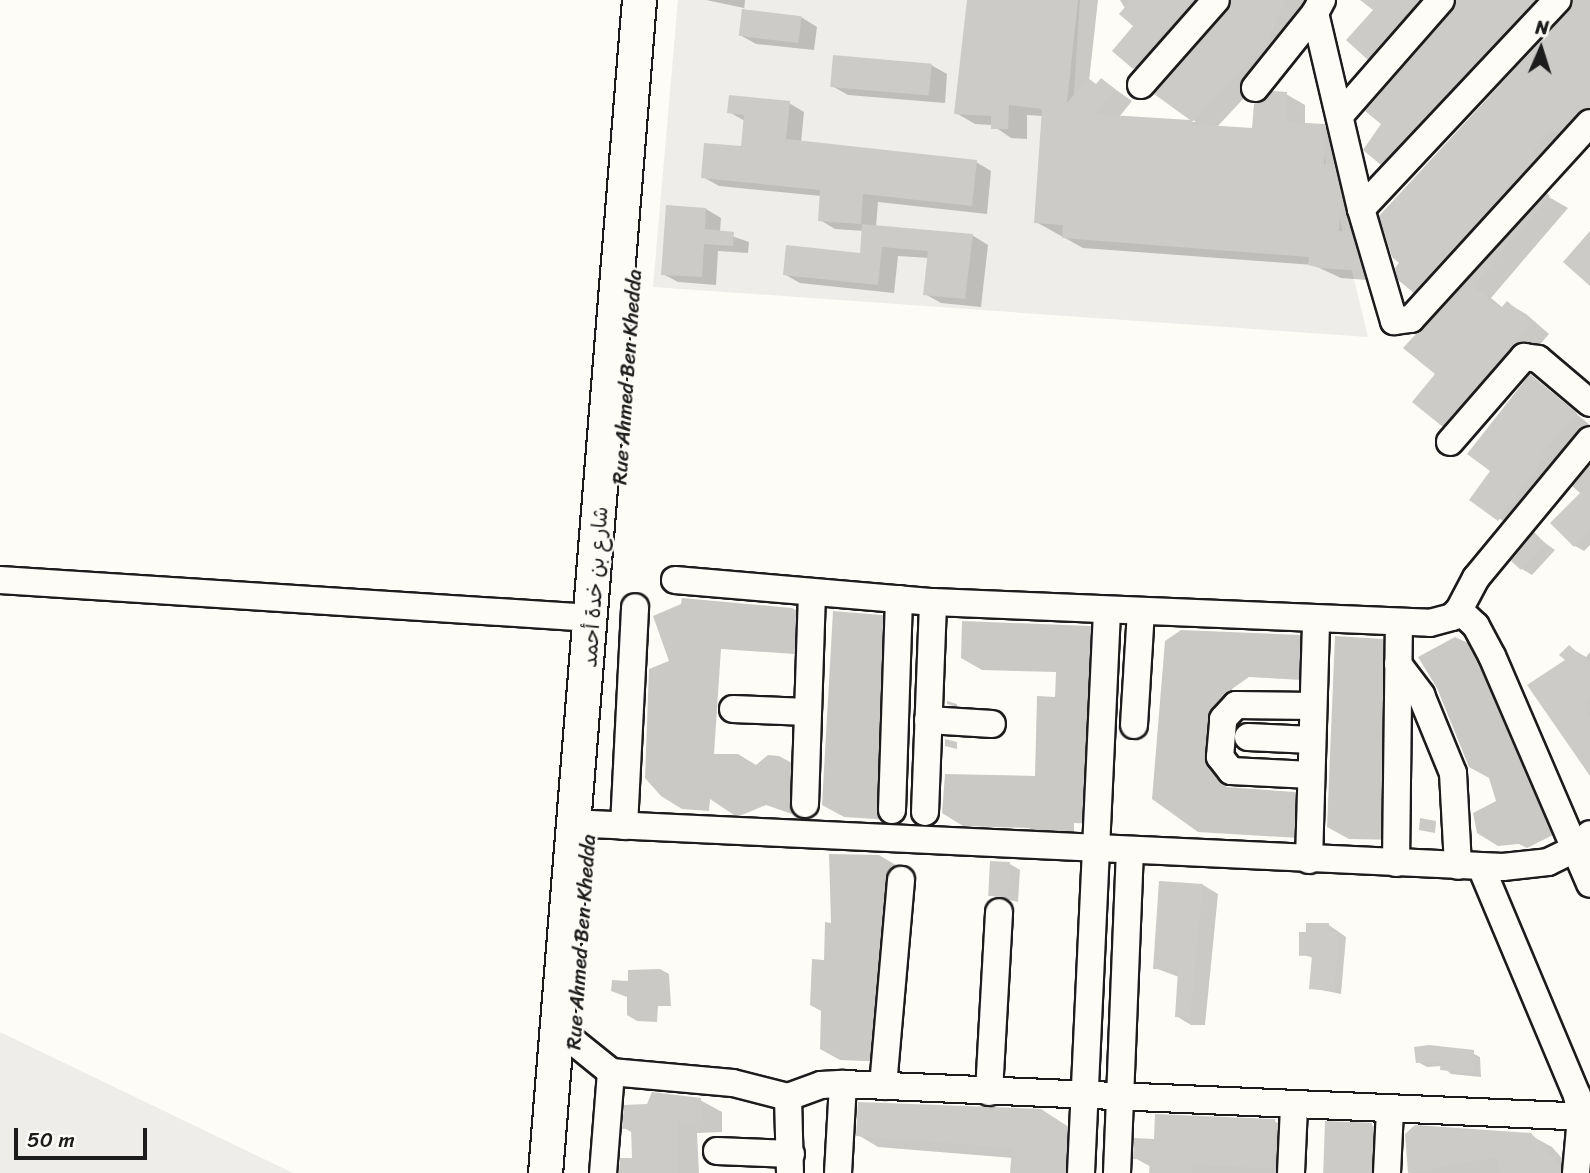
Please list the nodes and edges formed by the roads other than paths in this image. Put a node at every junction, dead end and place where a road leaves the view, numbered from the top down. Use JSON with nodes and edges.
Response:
{"nodes":[{"id":1,"x":639,"y":0,"type":"edge"},
{"id":2,"x":655,"y":0,"type":"edge"},
{"id":3,"x":1216,"y":0,"type":"edge"},
{"id":4,"x":1441,"y":0,"type":"edge"},
{"id":5,"x":1557,"y":0,"type":"edge"},
{"id":6,"x":1319,"y":6,"type":"edge"},
{"id":7,"x":1141,"y":85,"type":"dead end"},
{"id":8,"x":1255,"y":88,"type":"dead end"},
{"id":9,"x":1342,"y":113,"type":"junction"},
{"id":10,"x":1590,"y":123,"type":"edge"},
{"id":11,"x":1361,"y":209,"type":"junction"},
{"id":12,"x":1590,"y":403,"type":"edge"},
{"id":13,"x":1590,"y":440,"type":"edge"},
{"id":14,"x":1450,"y":442,"type":"dead end"},
{"id":15,"x":0,"y":580,"type":"edge"},
{"id":16,"x":675,"y":580,"type":"dead end"},
{"id":17,"x":812,"y":592,"type":"junction"},
{"id":18,"x":899,"y":599,"type":"junction"},
{"id":19,"x":933,"y":602,"type":"junction"},
{"id":20,"x":635,"y":607,"type":"dead end"},
{"id":21,"x":1459,"y":610,"type":"junction"},
{"id":22,"x":1107,"y":611,"type":"junction"},
{"id":23,"x":1142,"y":612,"type":"junction"},
{"id":24,"x":592,"y":618,"type":"junction"},
{"id":25,"x":1316,"y":619,"type":"junction"},
{"id":26,"x":1399,"y":622,"type":"junction"},
{"id":27,"x":1398,"y":664,"type":"junction"},
{"id":28,"x":1313,"y":706,"type":"junction"},
{"id":29,"x":733,"y":709,"type":"dead end"},
{"id":30,"x":808,"y":712,"type":"junction"},
{"id":31,"x":928,"y":720,"type":"junction"},
{"id":32,"x":992,"y":724,"type":"dead end"},
{"id":33,"x":1134,"y":725,"type":"dead end"},
{"id":34,"x":1248,"y":737,"type":"dead end"},
{"id":35,"x":1312,"y":740,"type":"junction"},
{"id":36,"x":1311,"y":775,"type":"junction"},
{"id":37,"x":805,"y":804,"type":"dead end"},
{"id":38,"x":892,"y":810,"type":"dead end"},
{"id":39,"x":925,"y":812,"type":"dead end"},
{"id":40,"x":591,"y":824,"type":"junction"},
{"id":41,"x":624,"y":826,"type":"junction"},
{"id":42,"x":1583,"y":842,"type":"edge"},
{"id":43,"x":1093,"y":851,"type":"junction"},
{"id":44,"x":1130,"y":853,"type":"junction"},
{"id":45,"x":1309,"y":860,"type":"junction"},
{"id":46,"x":1396,"y":863,"type":"junction"},
{"id":47,"x":1469,"y":866,"type":"junction"},
{"id":48,"x":901,"y":880,"type":"dead end"},
{"id":49,"x":1590,"y":884,"type":"edge"},
{"id":50,"x":999,"y":912,"type":"dead end"},
{"id":51,"x":573,"y":1042,"type":"junction"},
{"id":52,"x":611,"y":1072,"type":"junction"},
{"id":53,"x":842,"y":1084,"type":"junction"},
{"id":54,"x":883,"y":1086,"type":"junction"},
{"id":55,"x":989,"y":1092,"type":"junction"},
{"id":56,"x":788,"y":1097,"type":"junction"},
{"id":57,"x":1086,"y":1097,"type":"junction"},
{"id":58,"x":1122,"y":1098,"type":"junction"},
{"id":59,"x":1294,"y":1106,"type":"junction"},
{"id":60,"x":1390,"y":1110,"type":"junction"},
{"id":61,"x":1585,"y":1117,"type":"edge"},
{"id":62,"x":717,"y":1151,"type":"dead end"},
{"id":63,"x":791,"y":1163,"type":"edge"},
{"id":64,"x":545,"y":1173,"type":"edge"},
{"id":65,"x":564,"y":1173,"type":"edge"},
{"id":66,"x":603,"y":1173,"type":"edge"},
{"id":67,"x":838,"y":1173,"type":"edge"},
{"id":68,"x":1081,"y":1173,"type":"edge"},
{"id":69,"x":1117,"y":1173,"type":"edge"},
{"id":70,"x":1291,"y":1173,"type":"edge"},
{"id":71,"x":1387,"y":1173,"type":"edge"},
{"id":72,"x":1576,"y":1173,"type":"edge"}],
"edges":[{"from":1,"to":24,"type":"main road","name":"شارع بن خدة أحمد"},
{"from":2,"to":40,"type":"main road","name":"Rue Ahmed Ben Khedda"},
{"from":3,"to":7,"type":"street"},
{"from":4,"to":9,"type":"street"},
{"from":5,"to":11,"type":"street"},
{"from":6,"to":8,"type":"street"},
{"from":6,"to":9,"type":"street"},
{"from":9,"to":11,"type":"street"},
{"from":10,"to":11,"type":"street"},
{"from":12,"to":14,"type":"street"},
{"from":13,"to":21,"type":"street"},
{"from":15,"to":24,"type":"street"},
{"from":16,"to":17,"type":"street"},
{"from":17,"to":18,"type":"street"},
{"from":17,"to":30,"type":"street"},
{"from":18,"to":19,"type":"street"},
{"from":18,"to":38,"type":"street"},
{"from":19,"to":22,"type":"street"},
{"from":19,"to":31,"type":"street"},
{"from":20,"to":41,"type":"street"},
{"from":21,"to":26,"type":"street"},
{"from":21,"to":42,"type":"street"},
{"from":22,"to":23,"type":"street"},
{"from":22,"to":43,"type":"street"},
{"from":23,"to":25,"type":"street"},
{"from":23,"to":33,"type":"street"},
{"from":24,"to":64,"type":"main road","name":"شارع بن خدة أحمد"},
{"from":25,"to":26,"type":"street"},
{"from":25,"to":28,"type":"street"},
{"from":26,"to":27,"type":"street"},
{"from":27,"to":46,"type":"street"},
{"from":27,"to":47,"type":"street"},
{"from":28,"to":35,"type":"street"},
{"from":28,"to":36,"type":"street"},
{"from":29,"to":30,"type":"street"},
{"from":30,"to":37,"type":"street"},
{"from":31,"to":32,"type":"street"},
{"from":31,"to":39,"type":"street"},
{"from":34,"to":35,"type":"street"},
{"from":35,"to":36,"type":"street"},
{"from":36,"to":45,"type":"street"},
{"from":40,"to":41,"type":"street"},
{"from":40,"to":51,"type":"main road","name":"Rue Ahmed Ben Khedda"},
{"from":41,"to":43,"type":"street"},
{"from":42,"to":47,"type":"street"},
{"from":42,"to":49,"type":"street"},
{"from":43,"to":44,"type":"street"},
{"from":43,"to":57,"type":"street"},
{"from":44,"to":45,"type":"street"},
{"from":44,"to":58,"type":"street"},
{"from":45,"to":46,"type":"street"},
{"from":46,"to":47,"type":"street"},
{"from":47,"to":61,"type":"street"},
{"from":48,"to":54,"type":"street"},
{"from":50,"to":55,"type":"street"},
{"from":51,"to":52,"type":"street"},
{"from":51,"to":65,"type":"main road","name":"Rue Ahmed Ben Khedda"},
{"from":52,"to":56,"type":"street"},
{"from":52,"to":66,"type":"street"},
{"from":53,"to":54,"type":"street"},
{"from":53,"to":56,"type":"street"},
{"from":53,"to":67,"type":"street"},
{"from":54,"to":55,"type":"street"},
{"from":55,"to":57,"type":"street"},
{"from":56,"to":63,"type":"street"},
{"from":57,"to":58,"type":"street"},
{"from":57,"to":68,"type":"street"},
{"from":58,"to":59,"type":"street"},
{"from":58,"to":69,"type":"street"},
{"from":59,"to":60,"type":"street"},
{"from":59,"to":70,"type":"street"},
{"from":60,"to":61,"type":"street"},
{"from":60,"to":71,"type":"street"},
{"from":61,"to":72,"type":"street"},
{"from":62,"to":63,"type":"street"}]}
